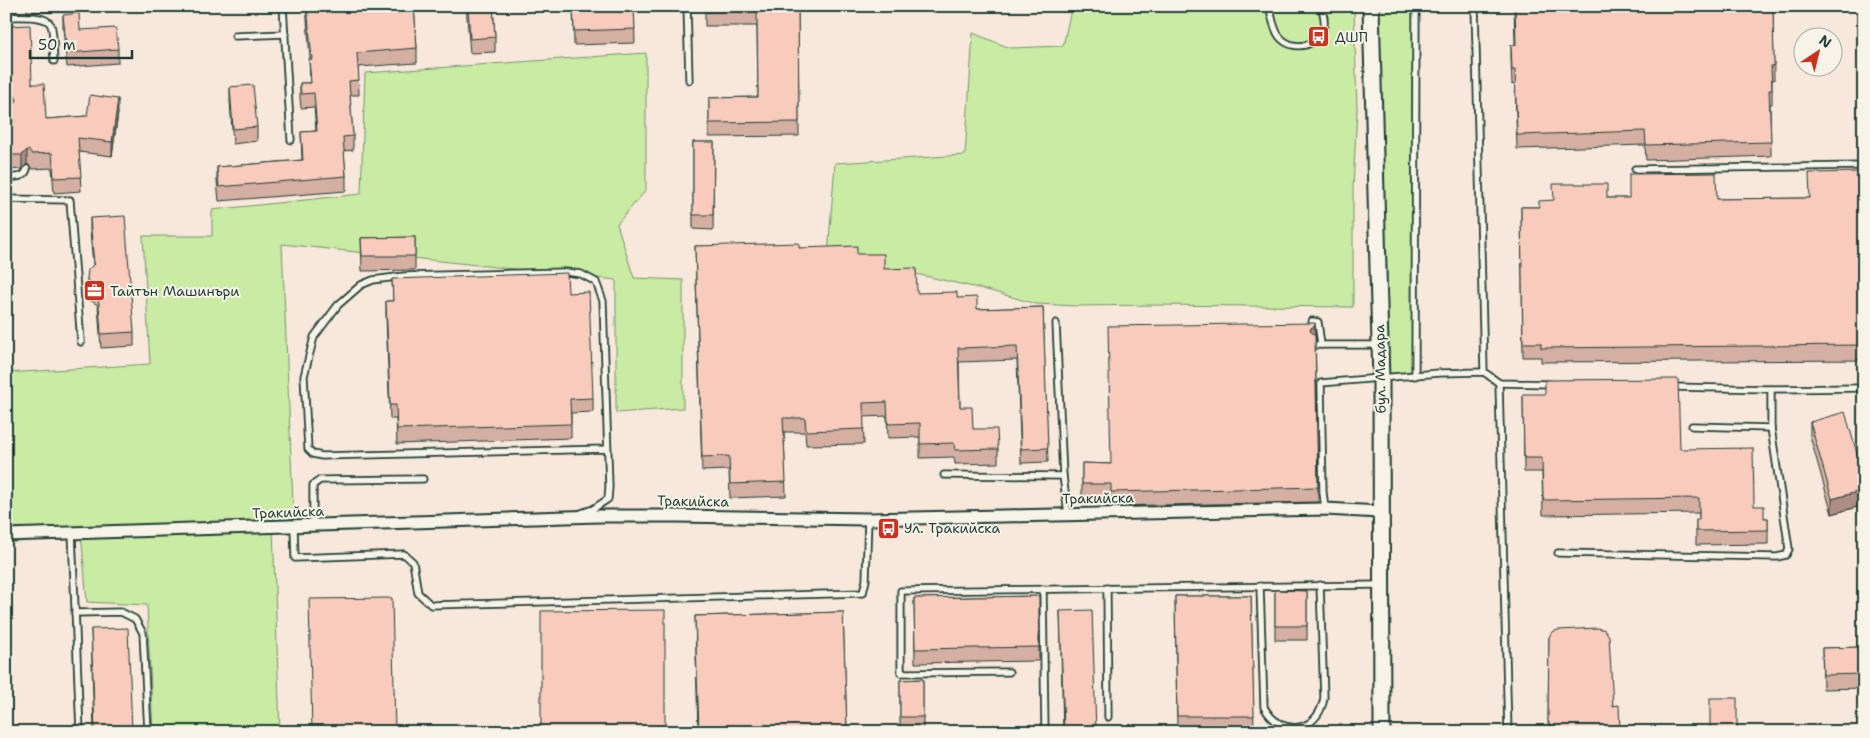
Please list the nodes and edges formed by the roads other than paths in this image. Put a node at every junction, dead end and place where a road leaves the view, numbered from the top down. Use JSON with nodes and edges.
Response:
{"nodes":[{"id":1,"x":283,"y":6,"type":"edge"},
{"id":2,"x":687,"y":6,"type":"edge"},
{"id":3,"x":1269,"y":6,"type":"edge"},
{"id":4,"x":1321,"y":6,"type":"edge"},
{"id":5,"x":1371,"y":6,"type":"edge"},
{"id":6,"x":1416,"y":6,"type":"edge"},
{"id":7,"x":1475,"y":6,"type":"edge"},
{"id":8,"x":6,"y":17,"type":"edge"},
{"id":9,"x":284,"y":34,"type":"junction"},
{"id":10,"x":235,"y":36,"type":"dead end"},
{"id":11,"x":54,"y":61,"type":"dead end"},
{"id":12,"x":689,"y":80,"type":"dead end"},
{"id":13,"x":291,"y":140,"type":"dead end"},
{"id":14,"x":1864,"y":166,"type":"edge"},
{"id":15,"x":27,"y":169,"type":"dead end"},
{"id":16,"x":1635,"y":169,"type":"dead end"},
{"id":17,"x":6,"y":178,"type":"edge"},
{"id":18,"x":6,"y":199,"type":"edge"},
{"id":19,"x":1312,"y":321,"type":"edge"},
{"id":20,"x":1056,"y":323,"type":"dead end"},
{"id":21,"x":81,"y":342,"type":"dead end"},
{"id":22,"x":1380,"y":345,"type":"junction"},
{"id":23,"x":1484,"y":372,"type":"junction"},
{"id":24,"x":1415,"y":376,"type":"junction"},
{"id":25,"x":1381,"y":378,"type":"junction"},
{"id":26,"x":1499,"y":383,"type":"junction"},
{"id":27,"x":1558,"y":384,"type":"edge"},
{"id":28,"x":1664,"y":387,"type":"edge"},
{"id":29,"x":1864,"y":388,"type":"edge"},
{"id":30,"x":1771,"y":389,"type":"junction"},
{"id":31,"x":1692,"y":426,"type":"dead end"},
{"id":32,"x":1770,"y":428,"type":"junction"},
{"id":33,"x":608,"y":449,"type":"junction"},
{"id":34,"x":944,"y":475,"type":"dead end"},
{"id":35,"x":1063,"y":476,"type":"junction"},
{"id":36,"x":423,"y":479,"type":"dead end"},
{"id":37,"x":1325,"y":509,"type":"junction"},
{"id":38,"x":1380,"y":512,"type":"junction"},
{"id":39,"x":1068,"y":514,"type":"junction"},
{"id":40,"x":567,"y":517,"type":"junction"},
{"id":41,"x":868,"y":519,"type":"junction"},
{"id":42,"x":313,"y":526,"type":"junction"},
{"id":43,"x":294,"y":527,"type":"junction"},
{"id":44,"x":72,"y":532,"type":"junction"},
{"id":45,"x":6,"y":535,"type":"edge"},
{"id":46,"x":1558,"y":553,"type":"dead end"},
{"id":47,"x":1380,"y":584,"type":"junction"},
{"id":48,"x":1320,"y":585,"type":"junction"},
{"id":49,"x":1260,"y":586,"type":"junction"},
{"id":50,"x":1107,"y":588,"type":"junction"},
{"id":51,"x":1043,"y":589,"type":"junction"},
{"id":52,"x":75,"y":613,"type":"junction"},
{"id":53,"x":1009,"y":672,"type":"dead end"},
{"id":54,"x":1108,"y":717,"type":"dead end"},
{"id":55,"x":80,"y":732,"type":"edge"},
{"id":56,"x":148,"y":732,"type":"edge"},
{"id":57,"x":1045,"y":732,"type":"edge"},
{"id":58,"x":1382,"y":732,"type":"edge"},
{"id":59,"x":1508,"y":732,"type":"edge"}],
"edges":[{"from":1,"to":9,"type":"lane"},
{"from":2,"to":12,"type":"lane"},
{"from":3,"to":4,"type":"lane"},
{"from":5,"to":22,"type":"main road","name":"бул. Мадара"},
{"from":6,"to":24,"type":"lane"},
{"from":7,"to":23,"type":"lane"},
{"from":8,"to":11,"type":"lane"},
{"from":9,"to":10,"type":"lane"},
{"from":9,"to":13,"type":"lane"},
{"from":14,"to":16,"type":"lane"},
{"from":15,"to":17,"type":"lane"},
{"from":18,"to":21,"type":"lane"},
{"from":19,"to":22,"type":"lane"},
{"from":20,"to":35,"type":"lane"},
{"from":22,"to":25,"type":"main road","name":"бул. Мадара"},
{"from":23,"to":24,"type":"lane"},
{"from":23,"to":26,"type":"lane"},
{"from":24,"to":25,"type":"lane"},
{"from":25,"to":37,"type":"lane"},
{"from":25,"to":38,"type":"main road","name":"бул. Мадара"},
{"from":26,"to":27,"type":"lane"},
{"from":26,"to":59,"type":"lane"},
{"from":28,"to":30,"type":"lane"},
{"from":29,"to":30,"type":"lane"},
{"from":30,"to":32,"type":"lane"},
{"from":31,"to":32,"type":"lane"},
{"from":32,"to":46,"type":"lane"},
{"from":33,"to":33,"type":"lane"},
{"from":33,"to":40,"type":"lane"},
{"from":34,"to":35,"type":"lane"},
{"from":35,"to":39,"type":"lane"},
{"from":36,"to":42,"type":"lane"},
{"from":37,"to":38,"type":"street","name":"Тракийска"},
{"from":37,"to":39,"type":"street","name":"Тракийска"},
{"from":38,"to":47,"type":"main road","name":"бул. Мадара"},
{"from":39,"to":41,"type":"street","name":"Тракийска"},
{"from":40,"to":41,"type":"street","name":"Тракийска"},
{"from":40,"to":42,"type":"street","name":"Тракийска"},
{"from":41,"to":43,"type":"lane"},
{"from":42,"to":43,"type":"street","name":"Тракийска"},
{"from":43,"to":44,"type":"street","name":"Тракийска"},
{"from":44,"to":45,"type":"street","name":"Тракийска"},
{"from":44,"to":52,"type":"lane"},
{"from":47,"to":48,"type":"lane"},
{"from":47,"to":58,"type":"main road","name":"бул. Мадара"},
{"from":48,"to":49,"type":"lane"},
{"from":48,"to":49,"type":"lane"},
{"from":49,"to":50,"type":"lane"},
{"from":50,"to":51,"type":"lane"},
{"from":50,"to":54,"type":"lane"},
{"from":51,"to":53,"type":"lane"},
{"from":51,"to":57,"type":"lane"},
{"from":52,"to":55,"type":"lane"},
{"from":52,"to":56,"type":"lane"}]}
